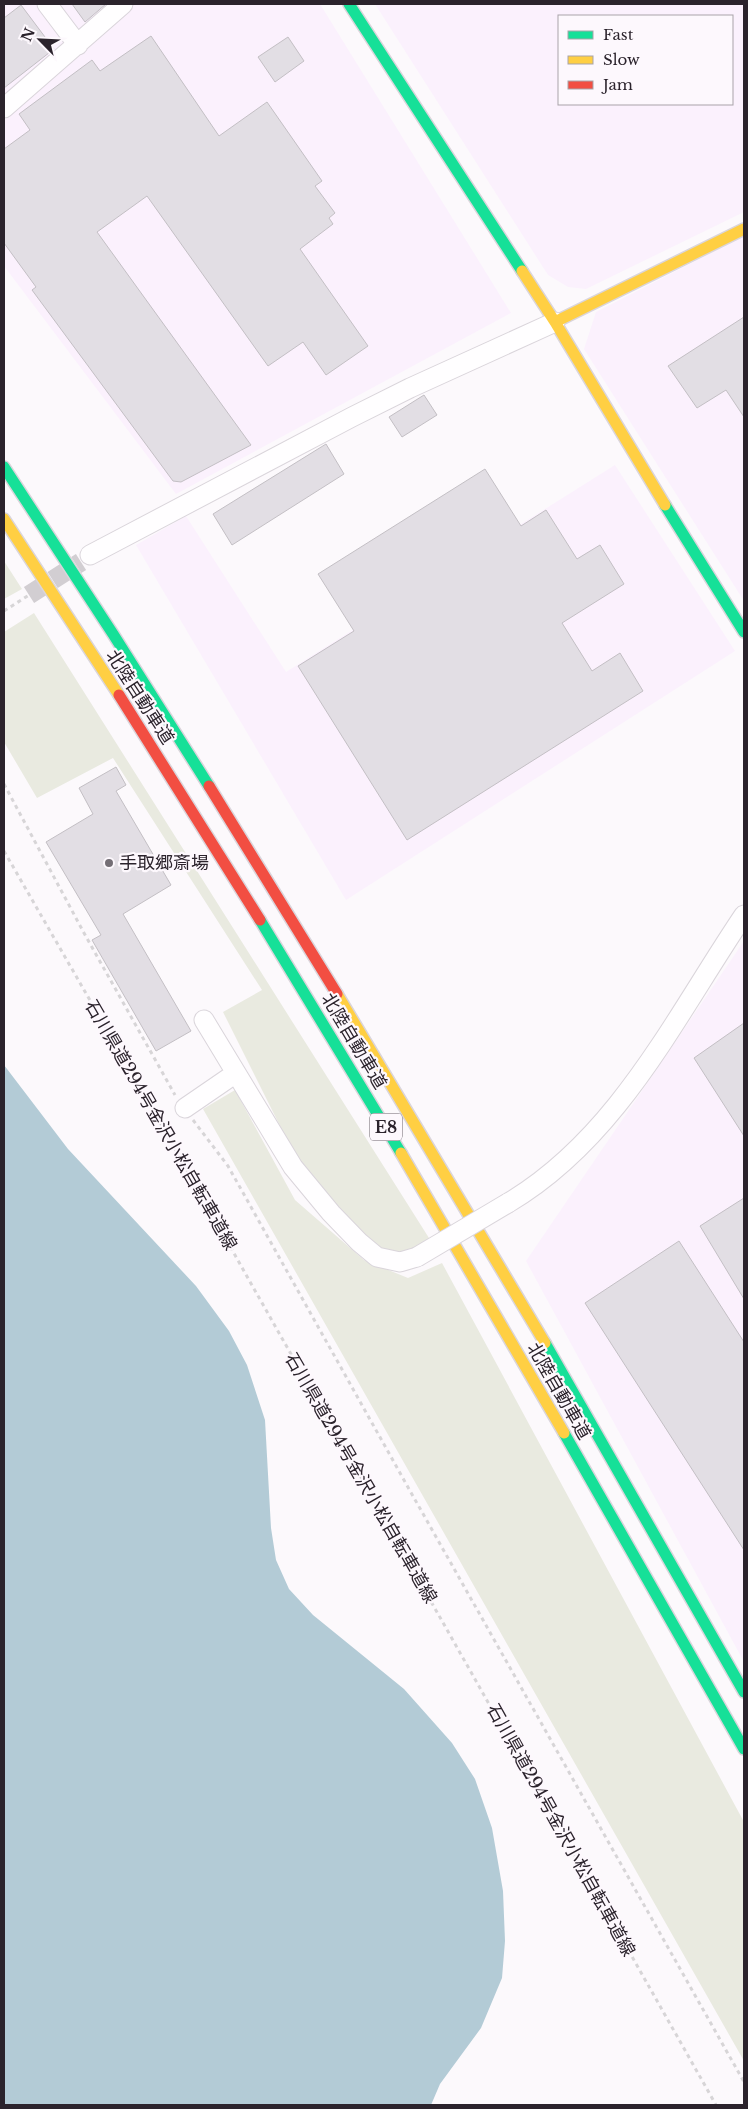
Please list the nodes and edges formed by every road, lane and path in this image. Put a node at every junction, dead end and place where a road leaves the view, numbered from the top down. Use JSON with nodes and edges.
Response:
{"nodes":[{"id":1,"x":48,"y":4,"type":"edge"},
{"id":2,"x":123,"y":4,"type":"edge"},
{"id":3,"x":350,"y":4,"type":"edge"},
{"id":4,"x":78,"y":45,"type":"junction"},
{"id":5,"x":4,"y":108,"type":"edge"},
{"id":6,"x":744,"y":229,"type":"edge"},
{"id":7,"x":555,"y":322,"type":"junction"},
{"id":8,"x":4,"y":466,"type":"edge"},
{"id":9,"x":4,"y":519,"type":"edge"},
{"id":10,"x":90,"y":555,"type":"tunnel mouth"},
{"id":11,"x":29,"y":595,"type":"tunnel mouth"},
{"id":12,"x":4,"y":611,"type":"edge"},
{"id":13,"x":744,"y":632,"type":"edge"},
{"id":14,"x":4,"y":784,"type":"edge"},
{"id":15,"x":4,"y":851,"type":"edge"},
{"id":16,"x":744,"y":915,"type":"edge"},
{"id":17,"x":204,"y":1020,"type":"dead end"},
{"id":18,"x":236,"y":1073,"type":"junction"},
{"id":19,"x":185,"y":1108,"type":"junction"},
{"id":20,"x":744,"y":1692,"type":"edge"},
{"id":21,"x":744,"y":1749,"type":"edge"},
{"id":22,"x":744,"y":2082,"type":"edge"},
{"id":23,"x":716,"y":2105,"type":"edge"}],
"edges":[{"from":1,"to":4,"type":"street"},
{"from":2,"to":4,"type":"street"},
{"from":3,"to":7,"type":"main road"},
{"from":4,"to":5,"type":"street"},
{"from":6,"to":7,"type":"main road"},
{"from":7,"to":10,"type":"street"},
{"from":7,"to":13,"type":"main road"},
{"from":8,"to":20,"type":"main road","name":"北陸自動車道","number":"E8"},
{"from":9,"to":21,"type":"main road","name":"北陸自動車道","number":"E8"},
{"from":11,"to":12,"type":"path"},
{"from":14,"to":19,"type":"path"},
{"from":15,"to":23,"type":"path","name":"石川県道294号金沢小松自転車道線"},
{"from":16,"to":18,"type":"street","bridge":true},
{"from":17,"to":18,"type":"street"},
{"from":18,"to":19,"type":"street"},
{"from":19,"to":22,"type":"path"}]}
